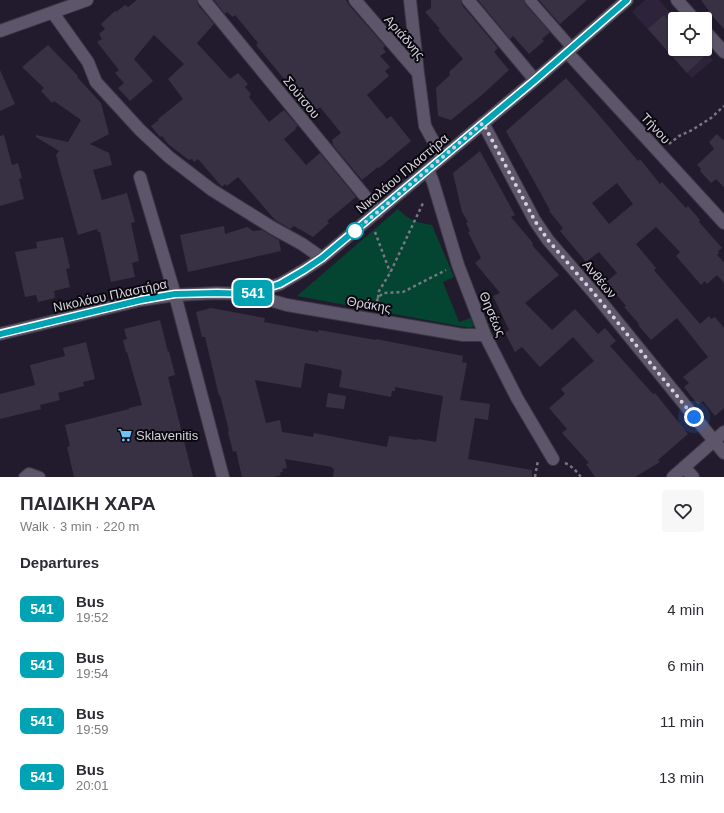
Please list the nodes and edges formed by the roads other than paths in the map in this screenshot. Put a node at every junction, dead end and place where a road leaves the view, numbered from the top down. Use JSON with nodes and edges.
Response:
{"nodes":[{"id":1,"x":87,"y":0,"type":"edge"},
{"id":2,"x":204,"y":0,"type":"edge"},
{"id":3,"x":355,"y":0,"type":"edge"},
{"id":4,"x":410,"y":0,"type":"edge"},
{"id":5,"x":468,"y":0,"type":"edge"},
{"id":6,"x":530,"y":0,"type":"edge"},
{"id":7,"x":627,"y":0,"type":"edge"},
{"id":8,"x":677,"y":0,"type":"edge"},
{"id":9,"x":688,"y":12,"type":"edge"},
{"id":10,"x":53,"y":13,"type":"junction"},
{"id":11,"x":0,"y":31,"type":"edge"},
{"id":12,"x":712,"y":39,"type":"edge"},
{"id":13,"x":570,"y":50,"type":"junction"},
{"id":14,"x":724,"y":52,"type":"edge"},
{"id":15,"x":418,"y":74,"type":"junction"},
{"id":16,"x":535,"y":80,"type":"junction"},
{"id":17,"x":483,"y":123,"type":"junction"},
{"id":18,"x":442,"y":157,"type":"junction"},
{"id":19,"x":428,"y":170,"type":"junction"},
{"id":20,"x":140,"y":177,"type":"dead end"},
{"id":21,"x":374,"y":215,"type":"junction"},
{"id":22,"x":724,"y":223,"type":"edge"},
{"id":23,"x":322,"y":258,"type":"junction"},
{"id":24,"x":175,"y":294,"type":"junction"},
{"id":25,"x":249,"y":294,"type":"junction"},
{"id":26,"x":0,"y":334,"type":"edge"},
{"id":27,"x":485,"y":335,"type":"junction"},
{"id":28,"x":724,"y":432,"type":"edge"},
{"id":29,"x":714,"y":441,"type":"junction"},
{"id":30,"x":724,"y":454,"type":"edge"},
{"id":31,"x":553,"y":459,"type":"road end"},
{"id":32,"x":684,"y":467,"type":"junction"},
{"id":33,"x":24,"y":477,"type":"edge"},
{"id":34,"x":40,"y":477,"type":"edge"},
{"id":35,"x":223,"y":477,"type":"edge"},
{"id":36,"x":672,"y":477,"type":"edge"},
{"id":37,"x":693,"y":477,"type":"edge"}],
"edges":[{"from":1,"to":10,"type":"street"},
{"from":2,"to":21,"type":"street","name":"Σούτσου"},
{"from":3,"to":15,"type":"street","name":"Αριάδνης"},
{"from":4,"to":15,"type":"street"},
{"from":5,"to":16,"type":"street"},
{"from":6,"to":13,"type":"lane"},
{"from":7,"to":13,"type":"street","name":"Νικολάου Πλαστήρα"},
{"from":8,"to":9,"type":"street"},
{"from":10,"to":11,"type":"street"},
{"from":10,"to":23,"type":"street"},
{"from":12,"to":14,"type":"street"},
{"from":13,"to":16,"type":"street","name":"Νικολάου Πλαστήρα"},
{"from":13,"to":22,"type":"street","name":"Τήνου"},
{"from":15,"to":18,"type":"street"},
{"from":16,"to":17,"type":"street","name":"Νικολάου Πλαστήρα"},
{"from":17,"to":18,"type":"street","name":"Νικολάου Πλαστήρα"},
{"from":17,"to":29,"type":"street","name":"Ανθέων"},
{"from":18,"to":19,"type":"street","name":"Νικολάου Πλαστήρα"},
{"from":19,"to":21,"type":"street","name":"Νικολάου Πλαστήρα"},
{"from":19,"to":27,"type":"street","name":"Θησέως"},
{"from":20,"to":24,"type":"street"},
{"from":21,"to":23,"type":"street","name":"Νικολάου Πλαστήρα"},
{"from":23,"to":25,"type":"street","name":"Νικολάου Πλαστήρα"},
{"from":24,"to":25,"type":"street","name":"Νικολάου Πλαστήρα"},
{"from":24,"to":26,"type":"street","name":"Νικολάου Πλαστήρα"},
{"from":24,"to":35,"type":"street"},
{"from":25,"to":27,"type":"street","name":"Θράκης"},
{"from":27,"to":31,"type":"street","name":"Θησέως"},
{"from":28,"to":29,"type":"street"},
{"from":29,"to":30,"type":"street","name":"Ανθέων"},
{"from":29,"to":32,"type":"street"},
{"from":32,"to":36,"type":"street"},
{"from":32,"to":37,"type":"street"},
{"from":33,"to":34,"type":"lane"}]}
